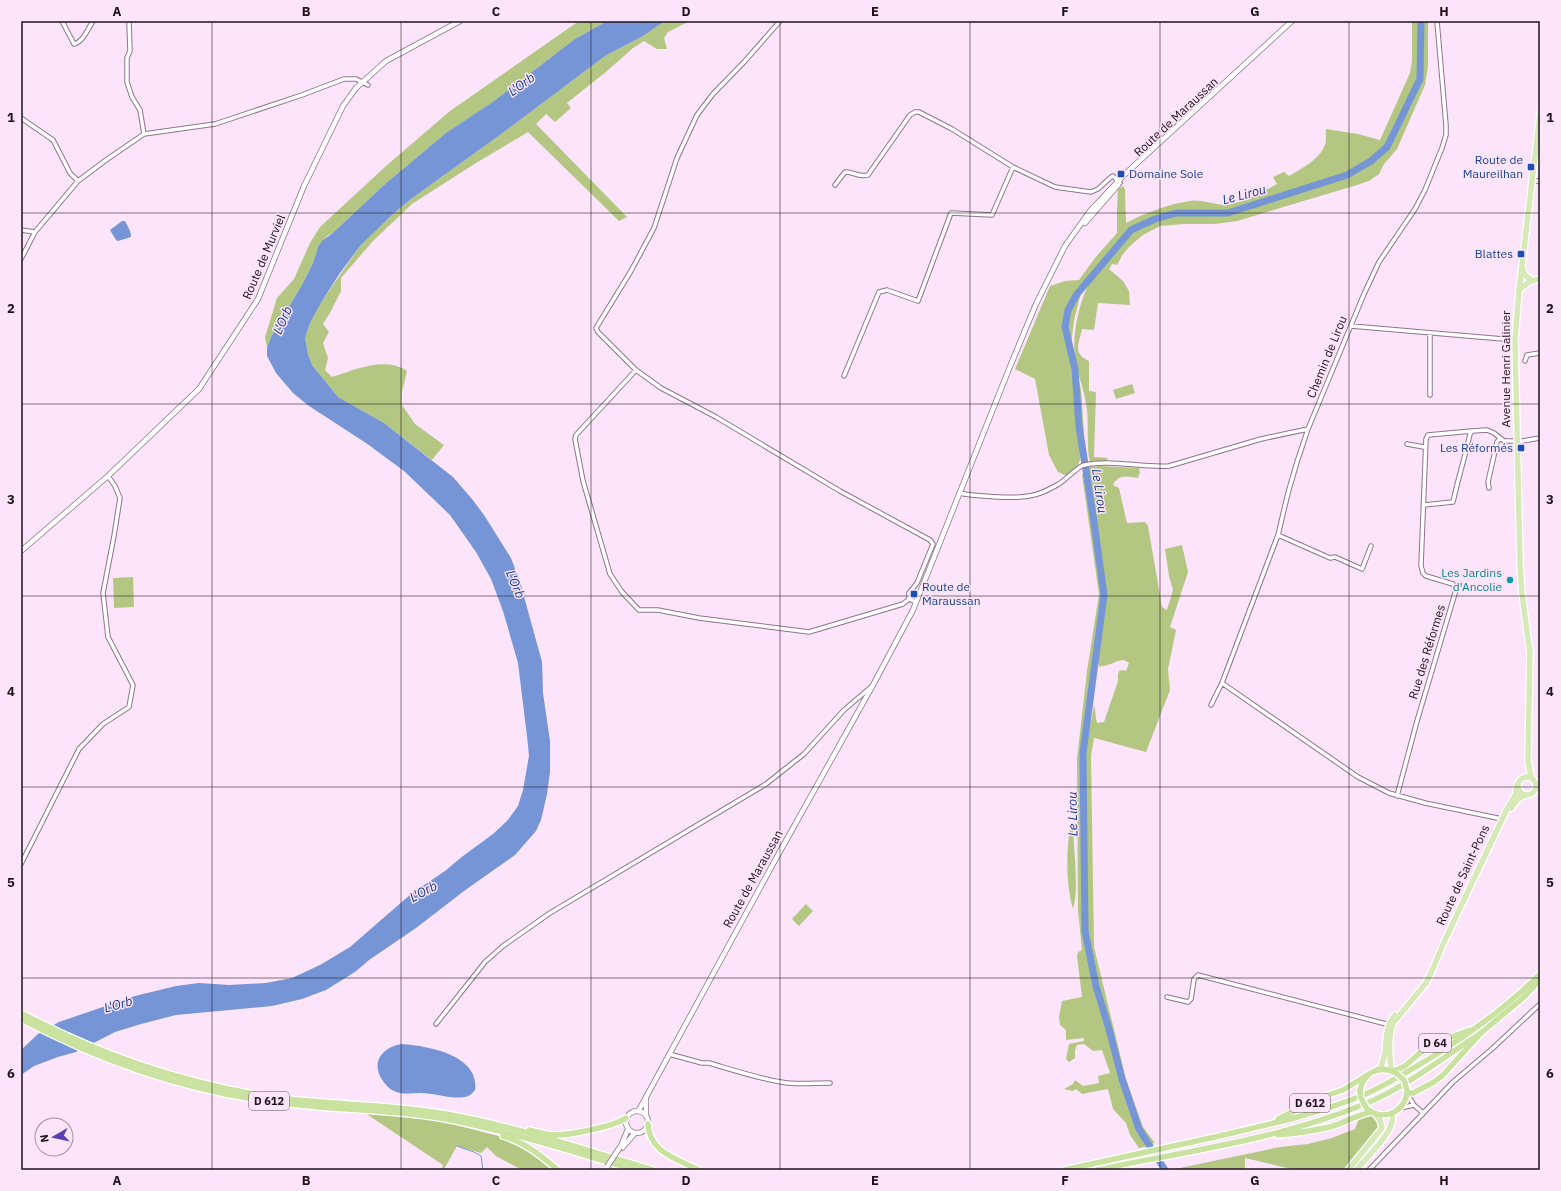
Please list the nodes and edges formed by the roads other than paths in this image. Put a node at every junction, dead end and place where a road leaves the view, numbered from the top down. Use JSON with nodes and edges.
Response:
{"nodes":[{"id":1,"x":62,"y":21,"type":"edge"},
{"id":2,"x":93,"y":21,"type":"edge"},
{"id":3,"x":129,"y":21,"type":"edge"},
{"id":4,"x":460,"y":21,"type":"edge"},
{"id":5,"x":780,"y":21,"type":"edge"},
{"id":6,"x":1292,"y":21,"type":"edge"},
{"id":7,"x":1296,"y":21,"type":"edge"},
{"id":8,"x":1437,"y":21,"type":"edge"},
{"id":9,"x":362,"y":82,"type":"junction"},
{"id":10,"x":368,"y":85,"type":"dead end"},
{"id":11,"x":1540,"y":114,"type":"edge"},
{"id":12,"x":21,"y":118,"type":"edge"},
{"id":13,"x":144,"y":134,"type":"junction"},
{"id":14,"x":1538,"y":150,"type":"edge"},
{"id":15,"x":1013,"y":167,"type":"junction"},
{"id":16,"x":1531,"y":181,"type":"junction"},
{"id":17,"x":1540,"y":181,"type":"edge"},
{"id":18,"x":78,"y":182,"type":"junction"},
{"id":19,"x":1119,"y":182,"type":"junction"},
{"id":20,"x":835,"y":184,"type":"dead end"},
{"id":21,"x":21,"y":230,"type":"edge"},
{"id":22,"x":35,"y":232,"type":"junction"},
{"id":23,"x":21,"y":259,"type":"edge"},
{"id":24,"x":1522,"y":263,"type":"junction"},
{"id":25,"x":1540,"y":279,"type":"edge"},
{"id":26,"x":1532,"y":280,"type":"junction"},
{"id":27,"x":1519,"y":291,"type":"junction"},
{"id":28,"x":1351,"y":326,"type":"junction"},
{"id":29,"x":1430,"y":333,"type":"junction"},
{"id":30,"x":1515,"y":340,"type":"junction"},
{"id":31,"x":1540,"y":353,"type":"edge"},
{"id":32,"x":1525,"y":361,"type":"dead end"},
{"id":33,"x":636,"y":370,"type":"junction"},
{"id":34,"x":844,"y":376,"type":"dead end"},
{"id":35,"x":1430,"y":395,"type":"dead end"},
{"id":36,"x":1308,"y":429,"type":"junction"},
{"id":37,"x":1472,"y":431,"type":"junction"},
{"id":38,"x":1500,"y":438,"type":"junction"},
{"id":39,"x":1540,"y":438,"type":"edge"},
{"id":40,"x":1517,"y":441,"type":"junction"},
{"id":41,"x":1407,"y":444,"type":"dead end"},
{"id":42,"x":1424,"y":447,"type":"junction"},
{"id":43,"x":108,"y":476,"type":"junction"},
{"id":44,"x":1489,"y":488,"type":"dead end"},
{"id":45,"x":959,"y":493,"type":"junction"},
{"id":46,"x":1424,"y":505,"type":"junction"},
{"id":47,"x":1278,"y":536,"type":"junction"},
{"id":48,"x":1371,"y":546,"type":"dead end"},
{"id":49,"x":21,"y":551,"type":"edge"},
{"id":50,"x":909,"y":599,"type":"junction"},
{"id":51,"x":916,"y":602,"type":"junction"},
{"id":52,"x":1222,"y":683,"type":"junction"},
{"id":53,"x":873,"y":685,"type":"junction"},
{"id":54,"x":1211,"y":705,"type":"dead end"},
{"id":55,"x":1528,"y":760,"type":"junction"},
{"id":56,"x":1522,"y":777,"type":"junction"},
{"id":57,"x":1531,"y":777,"type":"junction"},
{"id":58,"x":1517,"y":785,"type":"junction"},
{"id":59,"x":1525,"y":795,"type":"junction"},
{"id":60,"x":1397,"y":796,"type":"junction"},
{"id":61,"x":1503,"y":818,"type":"junction"},
{"id":62,"x":21,"y":864,"type":"edge"},
{"id":63,"x":1540,"y":974,"type":"edge"},
{"id":64,"x":1540,"y":980,"type":"edge"},
{"id":65,"x":1167,"y":997,"type":"dead end"},
{"id":66,"x":1540,"y":1004,"type":"edge"},
{"id":67,"x":21,"y":1013,"type":"edge"},
{"id":68,"x":21,"y":1019,"type":"edge"},
{"id":69,"x":30,"y":1021,"type":"junction"},
{"id":70,"x":436,"y":1024,"type":"dead end"},
{"id":71,"x":1482,"y":1024,"type":"junction"},
{"id":72,"x":1390,"y":1026,"type":"junction"},
{"id":73,"x":1481,"y":1034,"type":"junction"},
{"id":74,"x":669,"y":1054,"type":"junction"},
{"id":75,"x":1374,"y":1071,"type":"junction"},
{"id":76,"x":1394,"y":1071,"type":"junction"},
{"id":77,"x":1369,"y":1074,"type":"junction"},
{"id":78,"x":830,"y":1083,"type":"dead end"},
{"id":79,"x":1407,"y":1093,"type":"junction"},
{"id":80,"x":646,"y":1098,"type":"junction"},
{"id":81,"x":1414,"y":1105,"type":"junction"},
{"id":82,"x":1400,"y":1108,"type":"junction"},
{"id":83,"x":639,"y":1110,"type":"junction"},
{"id":84,"x":1371,"y":1112,"type":"junction"},
{"id":85,"x":1423,"y":1113,"type":"junction"},
{"id":86,"x":1392,"y":1114,"type":"junction"},
{"id":87,"x":646,"y":1115,"type":"junction"},
{"id":88,"x":626,"y":1118,"type":"junction"},
{"id":89,"x":476,"y":1122,"type":"junction"},
{"id":90,"x":648,"y":1124,"type":"junction"},
{"id":91,"x":628,"y":1129,"type":"junction"},
{"id":92,"x":1249,"y":1130,"type":"junction"},
{"id":93,"x":635,"y":1133,"type":"junction"},
{"id":94,"x":1260,"y":1137,"type":"junction"},
{"id":95,"x":621,"y":1147,"type":"junction"},
{"id":96,"x":608,"y":1169,"type":"edge"},
{"id":97,"x":558,"y":1170,"type":"edge"},
{"id":98,"x":635,"y":1170,"type":"edge"},
{"id":99,"x":653,"y":1170,"type":"edge"},
{"id":100,"x":699,"y":1170,"type":"edge"},
{"id":101,"x":1064,"y":1170,"type":"edge"},
{"id":102,"x":1097,"y":1170,"type":"edge"},
{"id":103,"x":1348,"y":1170,"type":"edge"},
{"id":104,"x":1356,"y":1170,"type":"edge"},
{"id":105,"x":1369,"y":1170,"type":"edge"}],
"edges":[{"from":1,"to":2,"type":"street"},
{"from":3,"to":13,"type":"street"},
{"from":4,"to":9,"type":"main road","name":"Route de Murviel"},
{"from":5,"to":33,"type":"street"},
{"from":6,"to":19,"type":"main road","name":"Route de Maraussan"},
{"from":7,"to":19,"type":"main road","name":"Route de Maraussan"},
{"from":8,"to":28,"type":"street","name":"Chemin de Lirou"},
{"from":9,"to":10,"type":"street"},
{"from":9,"to":13,"type":"street"},
{"from":9,"to":43,"type":"main road","name":"Route de Murviel"},
{"from":11,"to":14,"type":"main road","name":"Avenue Henri Galinier"},
{"from":12,"to":18,"type":"street"},
{"from":13,"to":18,"type":"street"},
{"from":14,"to":16,"type":"main road","name":"Avenue Henri Galinier"},
{"from":15,"to":19,"type":"street"},
{"from":15,"to":20,"type":"street"},
{"from":15,"to":34,"type":"street"},
{"from":16,"to":17,"type":"street"},
{"from":16,"to":24,"type":"main road","name":"Avenue Henri Galinier"},
{"from":18,"to":22,"type":"street"},
{"from":19,"to":45,"type":"main road","name":"Route de Maraussan"},
{"from":21,"to":22,"type":"street"},
{"from":22,"to":23,"type":"street"},
{"from":24,"to":26,"type":"main road"},
{"from":24,"to":27,"type":"main road","name":"Avenue Henri Galinier"},
{"from":25,"to":26,"type":"main road"},
{"from":26,"to":27,"type":"main road"},
{"from":27,"to":30,"type":"main road","name":"Avenue Henri Galinier"},
{"from":28,"to":29,"type":"street"},
{"from":28,"to":36,"type":"street","name":"Chemin de Lirou"},
{"from":29,"to":30,"type":"street"},
{"from":29,"to":35,"type":"street"},
{"from":30,"to":40,"type":"main road","name":"Avenue Henri Galinier"},
{"from":31,"to":32,"type":"street"},
{"from":33,"to":50,"type":"street"},
{"from":33,"to":50,"type":"street"},
{"from":36,"to":45,"type":"street"},
{"from":36,"to":47,"type":"street","name":"Chemin de Lirou"},
{"from":37,"to":38,"type":"street"},
{"from":37,"to":42,"type":"street"},
{"from":37,"to":46,"type":"street"},
{"from":38,"to":40,"type":"street"},
{"from":38,"to":44,"type":"street"},
{"from":39,"to":40,"type":"street"},
{"from":40,"to":55,"type":"main road","name":"Avenue Henri Galinier"},
{"from":41,"to":42,"type":"street"},
{"from":42,"to":46,"type":"street","name":"Rue des Réformes"},
{"from":43,"to":49,"type":"main road","name":"Route de Murviel"},
{"from":43,"to":62,"type":"street"},
{"from":45,"to":51,"type":"main road","name":"Route de Maraussan"},
{"from":46,"to":60,"type":"street","name":"Rue des Réformes"},
{"from":47,"to":48,"type":"street"},
{"from":47,"to":52,"type":"street","name":"Chemin de Lirou"},
{"from":50,"to":51,"type":"street"},
{"from":51,"to":53,"type":"main road","name":"Route de Maraussan"},
{"from":52,"to":54,"type":"street","name":"Chemin de Lirou"},
{"from":52,"to":60,"type":"street"},
{"from":53,"to":70,"type":"street"},
{"from":53,"to":74,"type":"main road","name":"Route de Maraussan"},
{"from":55,"to":56,"type":"main road"},
{"from":55,"to":57,"type":"main road"},
{"from":56,"to":57,"type":"main road"},
{"from":56,"to":58,"type":"main road"},
{"from":57,"to":59,"type":"main road"},
{"from":58,"to":59,"type":"main road"},
{"from":58,"to":61,"type":"main road","name":"Route de Saint-Pons"},
{"from":59,"to":61,"type":"main road","name":"Route de Saint-Pons"},
{"from":60,"to":61,"type":"street"},
{"from":61,"to":72,"type":"main road","name":"Route de Saint-Pons"},
{"from":63,"to":71,"type":"highway","number":"D 64"},
{"from":64,"to":73,"type":"highway","number":"D 64"},
{"from":65,"to":72,"type":"street"},
{"from":66,"to":85,"type":"street"},
{"from":67,"to":69,"type":"highway","number":"D 612"},
{"from":68,"to":69,"type":"highway","number":"D 612"},
{"from":69,"to":89,"type":"highway","number":"D 612"},
{"from":71,"to":76,"type":"highway","number":"D 64"},
{"from":71,"to":92,"type":"highway"},
{"from":72,"to":75,"type":"main road","name":"Route de Saint-Pons"},
{"from":72,"to":76,"type":"main road"},
{"from":73,"to":79,"type":"highway","number":"D 64"},
{"from":73,"to":94,"type":"highway"},
{"from":74,"to":78,"type":"street"},
{"from":74,"to":80,"type":"main road","name":"Route de Maraussan"},
{"from":75,"to":76,"type":"highway"},
{"from":75,"to":77,"type":"highway"},
{"from":76,"to":79,"type":"highway","bridge":true},
{"from":77,"to":84,"type":"highway","bridge":true},
{"from":77,"to":92,"type":"highway","number":"D 612"},
{"from":79,"to":81,"type":"street"},
{"from":79,"to":82,"type":"highway"},
{"from":80,"to":83,"type":"main road","name":"Route de Maraussan"},
{"from":80,"to":87,"type":"main road","name":"Route de Maraussan"},
{"from":81,"to":82,"type":"street"},
{"from":81,"to":85,"type":"street"},
{"from":82,"to":86,"type":"highway"},
{"from":83,"to":87,"type":"main road"},
{"from":83,"to":88,"type":"main road"},
{"from":84,"to":86,"type":"highway"},
{"from":84,"to":94,"type":"highway","number":"D 612"},
{"from":84,"to":103,"type":"main road"},
{"from":85,"to":105,"type":"street"},
{"from":86,"to":104,"type":"main road"},
{"from":87,"to":90,"type":"main road"},
{"from":88,"to":89,"type":"highway"},
{"from":88,"to":91,"type":"main road"},
{"from":89,"to":97,"type":"highway"},
{"from":89,"to":98,"type":"highway","number":"D 612"},
{"from":89,"to":99,"type":"highway","number":"D 612"},
{"from":90,"to":93,"type":"main road"},
{"from":90,"to":100,"type":"highway"},
{"from":91,"to":93,"type":"main road"},
{"from":91,"to":95,"type":"main road"},
{"from":92,"to":101,"type":"highway","number":"D 612"},
{"from":93,"to":95,"type":"main road"},
{"from":94,"to":102,"type":"highway","number":"D 612"},
{"from":95,"to":96,"type":"main road","bridge":true}]}
